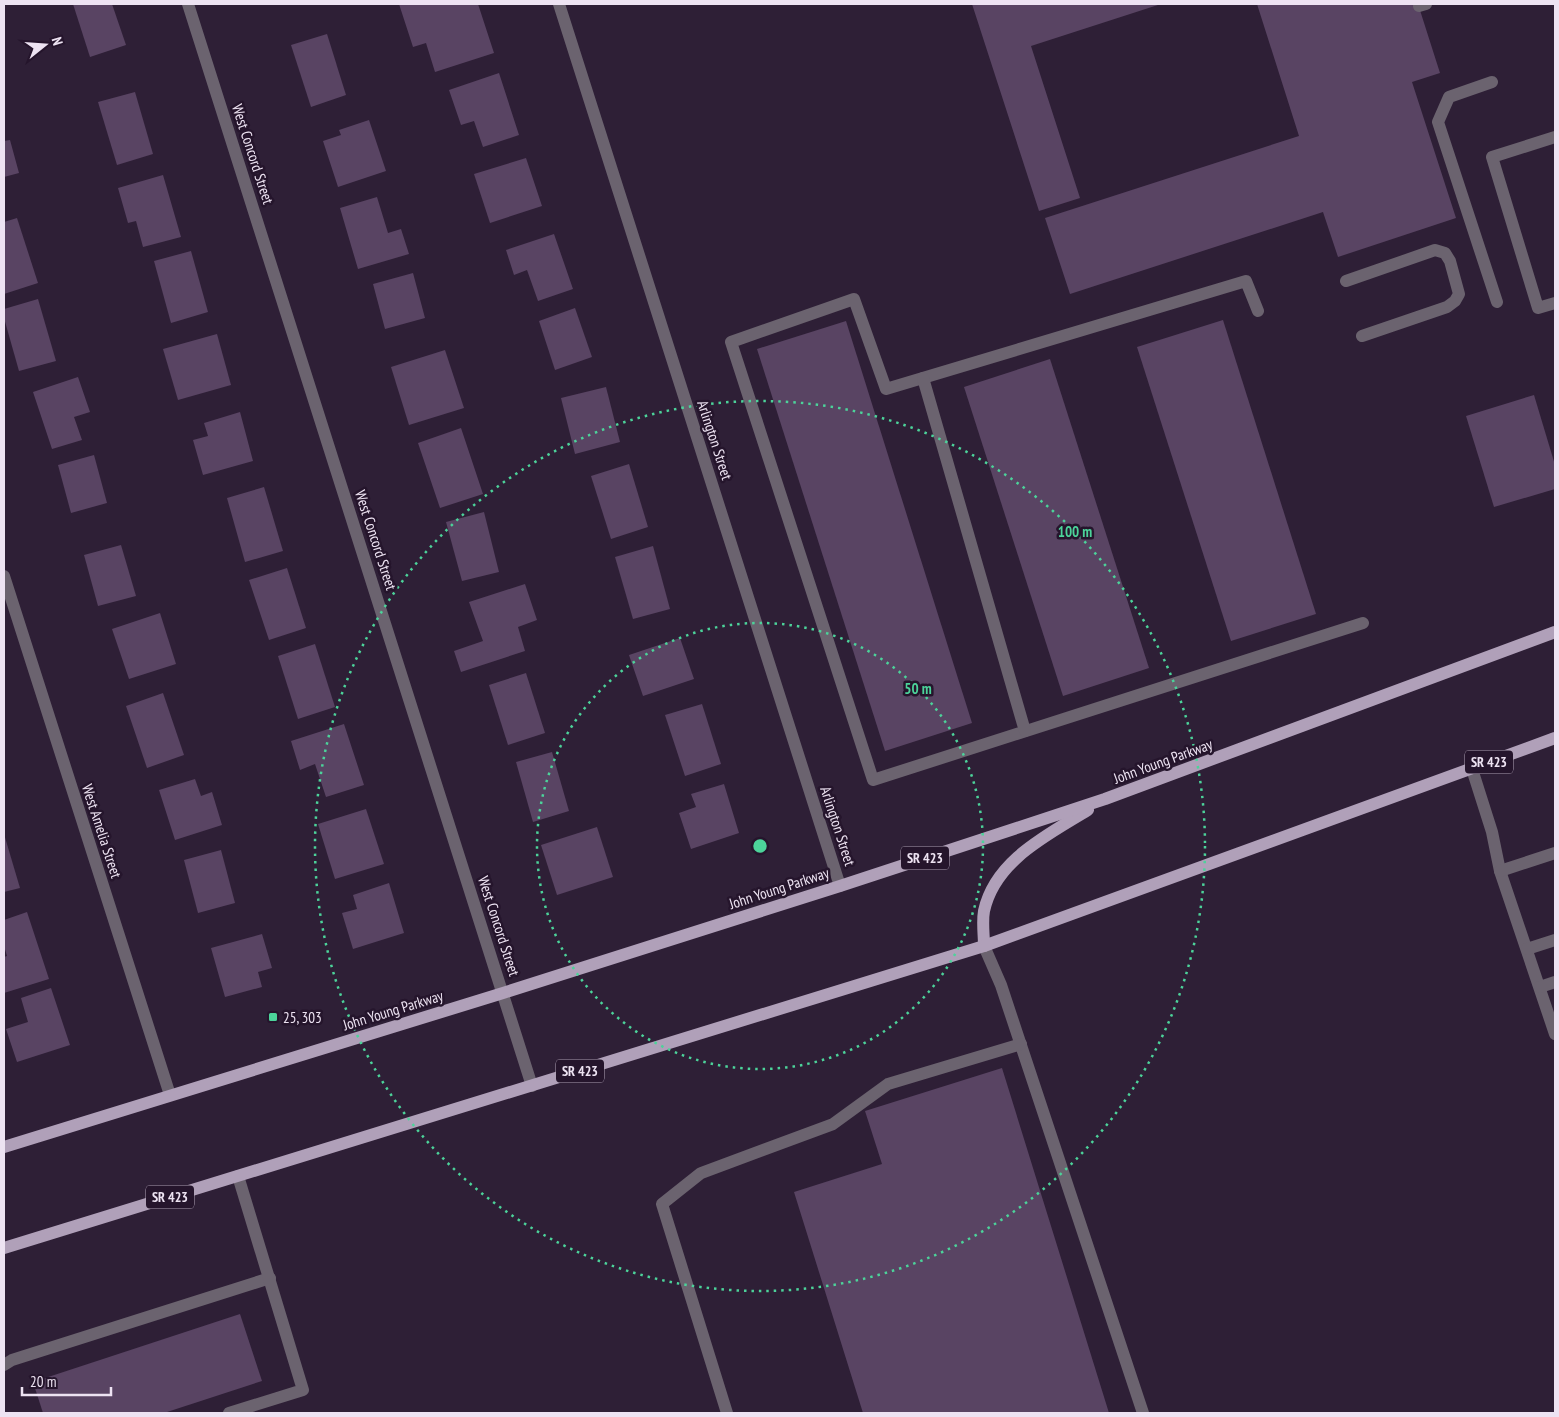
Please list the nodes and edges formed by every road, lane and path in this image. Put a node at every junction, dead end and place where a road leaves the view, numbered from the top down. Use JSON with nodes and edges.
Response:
{"nodes":[{"id":1,"x":188,"y":4,"type":"edge"},
{"id":2,"x":559,"y":4,"type":"edge"},
{"id":3,"x":1492,"y":82,"type":"dead end"},
{"id":4,"x":1555,"y":136,"type":"edge"},
{"id":5,"x":1346,"y":281,"type":"dead end"},
{"id":6,"x":1497,"y":302,"type":"dead end"},
{"id":7,"x":1555,"y":303,"type":"edge"},
{"id":8,"x":1258,"y":311,"type":"dead end"},
{"id":9,"x":1362,"y":336,"type":"dead end"},
{"id":10,"x":923,"y":378,"type":"junction"},
{"id":11,"x":4,"y":576,"type":"edge"},
{"id":12,"x":1363,"y":622,"type":"dead end"},
{"id":13,"x":1555,"y":632,"type":"edge"},
{"id":14,"x":1026,"y":731,"type":"junction"},
{"id":15,"x":1555,"y":738,"type":"edge"},
{"id":16,"x":1472,"y":769,"type":"junction"},
{"id":17,"x":1105,"y":799,"type":"junction"},
{"id":18,"x":1555,"y":853,"type":"edge"},
{"id":19,"x":1500,"y":871,"type":"junction"},
{"id":20,"x":840,"y":886,"type":"junction"},
{"id":21,"x":1555,"y":940,"type":"edge"},
{"id":22,"x":984,"y":946,"type":"junction"},
{"id":23,"x":1527,"y":949,"type":"junction"},
{"id":24,"x":1555,"y":982,"type":"edge"},
{"id":25,"x":1540,"y":987,"type":"junction"},
{"id":26,"x":503,"y":992,"type":"junction"},
{"id":27,"x":1555,"y":1034,"type":"edge"},
{"id":28,"x":1021,"y":1044,"type":"junction"},
{"id":29,"x":532,"y":1086,"type":"junction"},
{"id":30,"x":170,"y":1095,"type":"junction"},
{"id":31,"x":4,"y":1148,"type":"edge"},
{"id":32,"x":238,"y":1176,"type":"junction"},
{"id":33,"x":4,"y":1248,"type":"edge"},
{"id":34,"x":270,"y":1278,"type":"junction"},
{"id":35,"x":4,"y":1365,"type":"edge"},
{"id":36,"x":229,"y":1413,"type":"edge"},
{"id":37,"x":727,"y":1413,"type":"edge"},
{"id":38,"x":1143,"y":1413,"type":"edge"}],
"edges":[{"from":1,"to":26,"type":"street","name":"West Concord Street"},
{"from":2,"to":20,"type":"street","name":"Arlington Street"},
{"from":3,"to":6,"type":"street"},
{"from":4,"to":7,"type":"street"},
{"from":5,"to":9,"type":"street"},
{"from":8,"to":10,"type":"street"},
{"from":10,"to":14,"type":"street"},
{"from":10,"to":14,"type":"street"},
{"from":11,"to":30,"type":"street","name":"West Amelia Street"},
{"from":12,"to":14,"type":"street"},
{"from":13,"to":17,"type":"main road","name":"John Young Parkway","number":"SR 423"},
{"from":15,"to":16,"type":"main road","number":"SR 423"},
{"from":16,"to":19,"type":"street"},
{"from":16,"to":22,"type":"main road","number":"SR 423"},
{"from":17,"to":20,"type":"main road","name":"John Young Parkway","number":"SR 423"},
{"from":17,"to":22,"type":"main road"},
{"from":18,"to":19,"type":"street"},
{"from":19,"to":23,"type":"street"},
{"from":20,"to":26,"type":"main road","name":"John Young Parkway","number":"SR 423"},
{"from":21,"to":23,"type":"street"},
{"from":22,"to":28,"type":"street"},
{"from":22,"to":29,"type":"main road","number":"SR 423"},
{"from":23,"to":25,"type":"street"},
{"from":24,"to":25,"type":"street"},
{"from":25,"to":27,"type":"street"},
{"from":26,"to":29,"type":"street","name":"West Concord Street"},
{"from":26,"to":30,"type":"main road","name":"John Young Parkway","number":"SR 423"},
{"from":28,"to":37,"type":"street"},
{"from":28,"to":38,"type":"street"},
{"from":29,"to":32,"type":"main road","number":"SR 423"},
{"from":30,"to":31,"type":"main road","name":"John Young Parkway","number":"SR 423"},
{"from":32,"to":33,"type":"main road","number":"SR 423"},
{"from":32,"to":34,"type":"street"},
{"from":34,"to":35,"type":"street"},
{"from":34,"to":36,"type":"street"}]}
